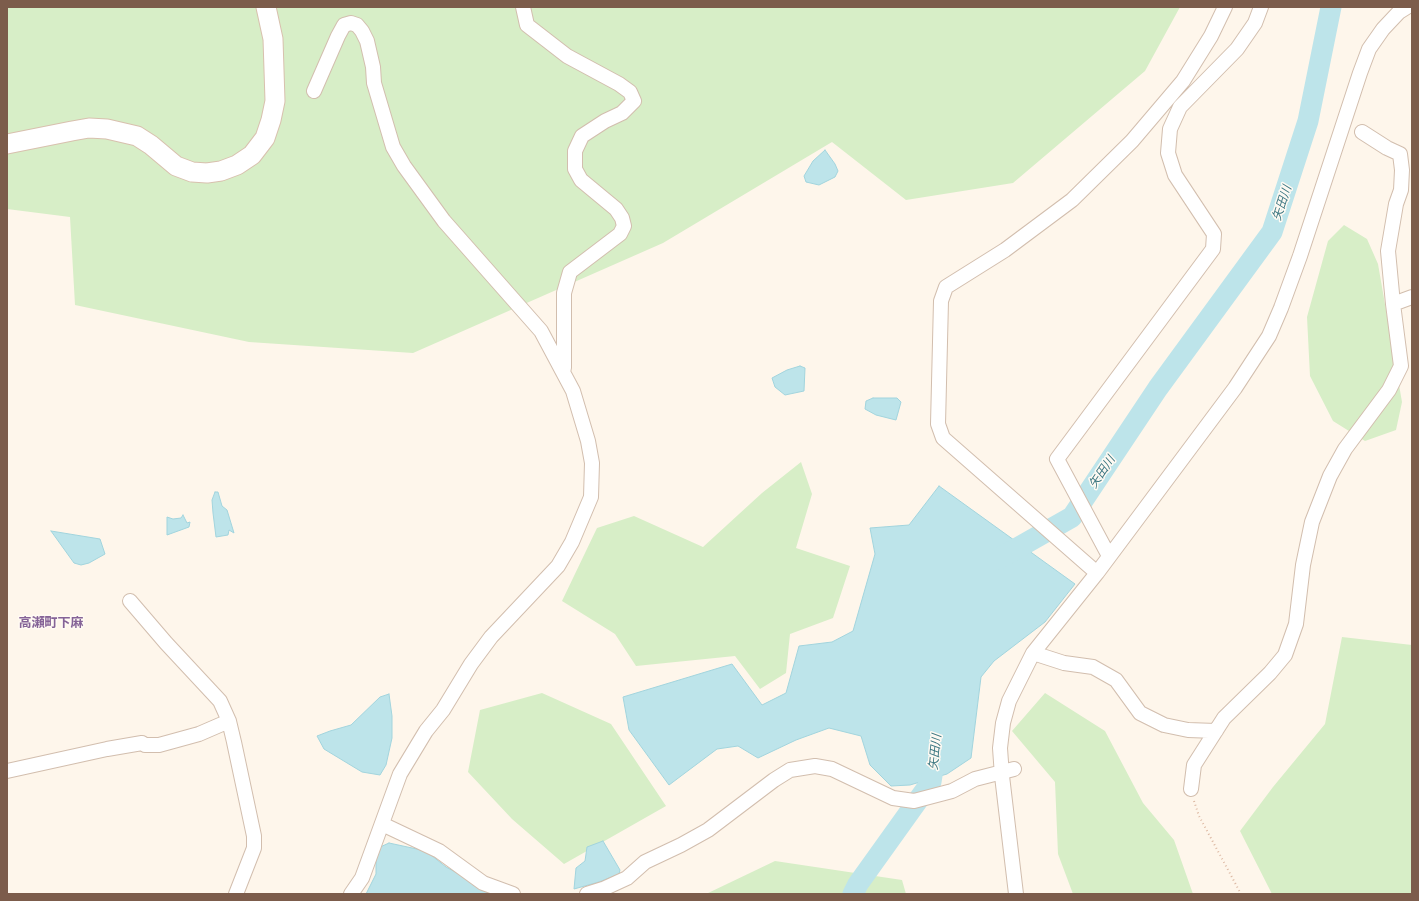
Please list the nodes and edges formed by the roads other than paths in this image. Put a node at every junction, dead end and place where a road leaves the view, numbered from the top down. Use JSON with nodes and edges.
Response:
{"nodes":[{"id":1,"x":266,"y":7,"type":"edge"},
{"id":2,"x":523,"y":7,"type":"edge"},
{"id":3,"x":1225,"y":7,"type":"edge"},
{"id":4,"x":1261,"y":7,"type":"edge"},
{"id":5,"x":1407,"y":7,"type":"edge"},
{"id":6,"x":314,"y":91,"type":"dead end"},
{"id":7,"x":1362,"y":132,"type":"dead end"},
{"id":8,"x":7,"y":144,"type":"edge"},
{"id":9,"x":1412,"y":297,"type":"edge"},
{"id":10,"x":1393,"y":304,"type":"junction"},
{"id":11,"x":564,"y":373,"type":"junction"},
{"id":12,"x":1109,"y":556,"type":"junction"},
{"id":13,"x":1097,"y":573,"type":"junction"},
{"id":14,"x":130,"y":601,"type":"dead end"},
{"id":15,"x":1033,"y":653,"type":"junction"},
{"id":16,"x":229,"y":721,"type":"junction"},
{"id":17,"x":1216,"y":731,"type":"junction"},
{"id":18,"x":1008,"y":770,"type":"junction"},
{"id":19,"x":7,"y":771,"type":"edge"},
{"id":20,"x":1191,"y":789,"type":"road end"},
{"id":21,"x":382,"y":824,"type":"junction"},
{"id":22,"x":236,"y":894,"type":"edge"},
{"id":23,"x":351,"y":894,"type":"edge"},
{"id":24,"x":513,"y":894,"type":"edge"},
{"id":25,"x":587,"y":894,"type":"edge"},
{"id":26,"x":1016,"y":894,"type":"edge"}],
"edges":[{"from":1,"to":8,"type":"street"},
{"from":2,"to":11,"type":"street"},
{"from":3,"to":13,"type":"street"},
{"from":4,"to":12,"type":"street"},
{"from":5,"to":12,"type":"street"},
{"from":6,"to":11,"type":"street"},
{"from":7,"to":10,"type":"street"},
{"from":9,"to":10,"type":"street"},
{"from":10,"to":17,"type":"street"},
{"from":11,"to":21,"type":"street"},
{"from":12,"to":13,"type":"street"},
{"from":13,"to":15,"type":"street"},
{"from":14,"to":16,"type":"street"},
{"from":15,"to":17,"type":"street"},
{"from":15,"to":18,"type":"street"},
{"from":16,"to":19,"type":"street"},
{"from":16,"to":22,"type":"street"},
{"from":17,"to":20,"type":"street"},
{"from":18,"to":25,"type":"street"},
{"from":18,"to":26,"type":"street"},
{"from":21,"to":23,"type":"street"},
{"from":21,"to":24,"type":"street"}]}
